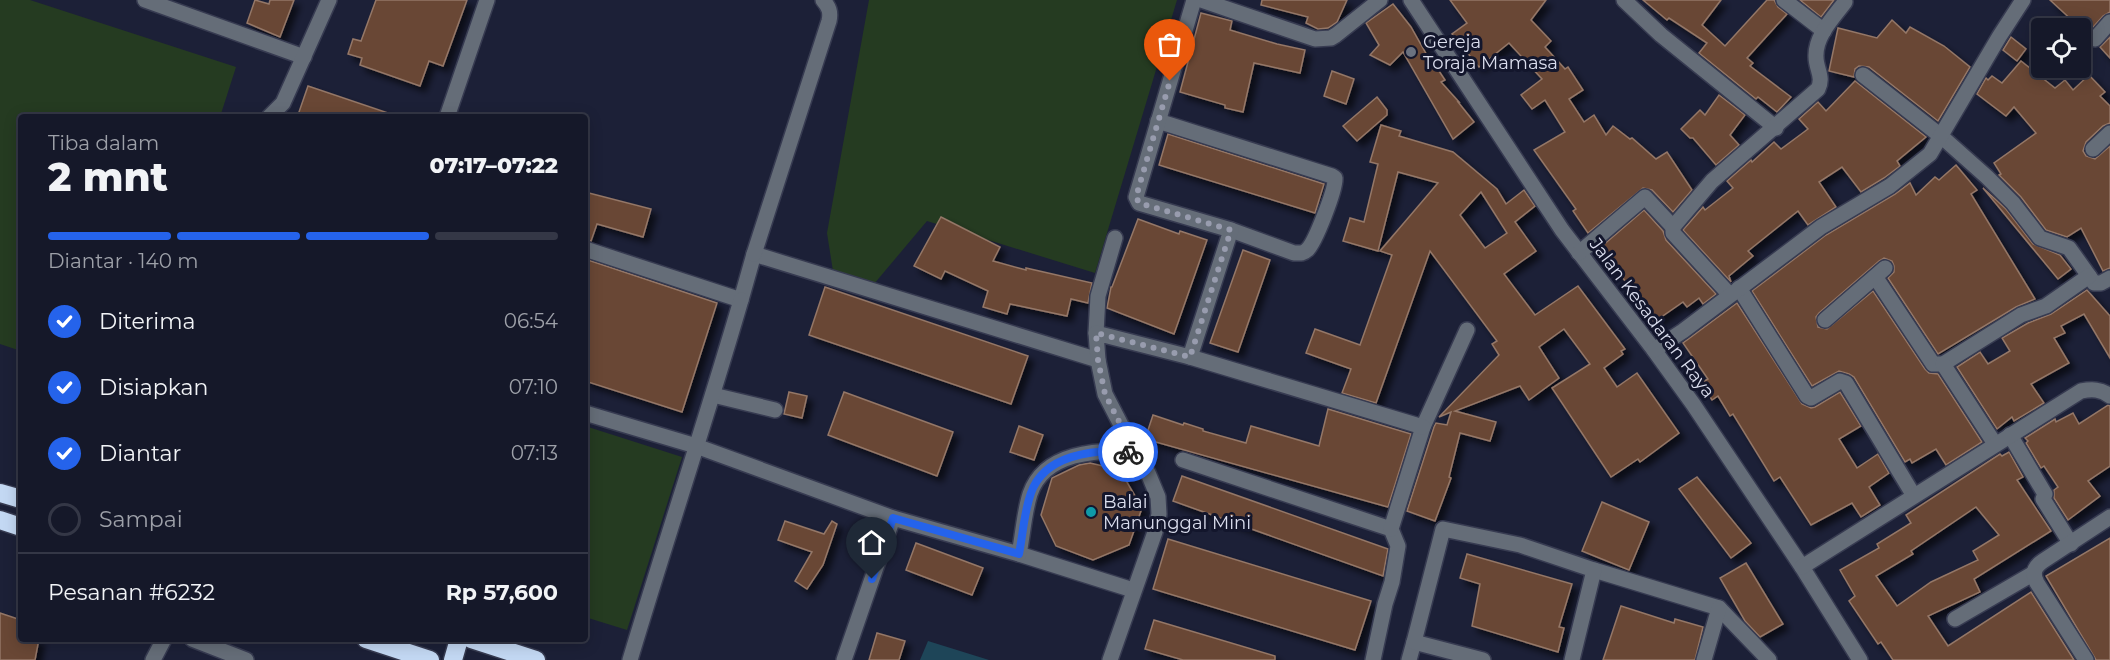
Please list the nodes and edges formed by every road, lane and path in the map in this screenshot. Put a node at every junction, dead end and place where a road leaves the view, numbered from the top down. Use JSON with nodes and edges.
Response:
{"nodes":[{"id":1,"x":145,"y":0,"type":"edge"},
{"id":2,"x":329,"y":0,"type":"edge"},
{"id":3,"x":487,"y":0,"type":"edge"},
{"id":4,"x":823,"y":0,"type":"edge"},
{"id":5,"x":1194,"y":0,"type":"edge"},
{"id":6,"x":1201,"y":0,"type":"edge"},
{"id":7,"x":1380,"y":0,"type":"edge"},
{"id":8,"x":1411,"y":0,"type":"edge"},
{"id":9,"x":1624,"y":0,"type":"edge"},
{"id":10,"x":1784,"y":0,"type":"edge"},
{"id":11,"x":2023,"y":0,"type":"edge"},
{"id":12,"x":1845,"y":2,"type":"dead end"},
{"id":13,"x":2110,"y":22,"type":"edge"},
{"id":14,"x":1824,"y":31,"type":"junction"},
{"id":15,"x":2095,"y":39,"type":"dead end"},
{"id":16,"x":304,"y":57,"type":"junction"},
{"id":17,"x":1863,"y":75,"type":"dead end"},
{"id":18,"x":283,"y":110,"type":"edge"},
{"id":19,"x":448,"y":114,"type":"edge"},
{"id":20,"x":1158,"y":121,"type":"junction"},
{"id":21,"x":1776,"y":128,"type":"junction"},
{"id":22,"x":2110,"y":133,"type":"edge"},
{"id":23,"x":1942,"y":137,"type":"junction"},
{"id":24,"x":2093,"y":149,"type":"dead end"},
{"id":25,"x":1672,"y":227,"type":"junction"},
{"id":26,"x":1231,"y":230,"type":"junction"},
{"id":27,"x":1115,"y":238,"type":"dead end"},
{"id":28,"x":588,"y":250,"type":"edge"},
{"id":29,"x":1579,"y":253,"type":"junction"},
{"id":30,"x":754,"y":254,"type":"junction"},
{"id":31,"x":2089,"y":276,"type":"junction"},
{"id":32,"x":2110,"y":278,"type":"edge"},
{"id":33,"x":1734,"y":291,"type":"junction"},
{"id":34,"x":741,"y":300,"type":"junction"},
{"id":35,"x":1825,"y":320,"type":"dead end"},
{"id":36,"x":1467,"y":330,"type":"dead end"},
{"id":37,"x":1096,"y":333,"type":"junction"},
{"id":38,"x":1654,"y":350,"type":"junction"},
{"id":39,"x":1190,"y":357,"type":"junction"},
{"id":40,"x":1098,"y":360,"type":"junction"},
{"id":41,"x":1943,"y":364,"type":"junction"},
{"id":42,"x":713,"y":395,"type":"junction"},
{"id":43,"x":2110,"y":396,"type":"edge"},
{"id":44,"x":775,"y":410,"type":"dead end"},
{"id":45,"x":588,"y":414,"type":"edge"},
{"id":46,"x":1424,"y":427,"type":"junction"},
{"id":47,"x":2010,"y":435,"type":"junction"},
{"id":48,"x":1995,"y":444,"type":"junction"},
{"id":49,"x":696,"y":446,"type":"junction"},
{"id":50,"x":1135,"y":453,"type":"junction"},
{"id":51,"x":1183,"y":460,"type":"dead end"},
{"id":52,"x":0,"y":492,"type":"edge"},
{"id":53,"x":1914,"y":496,"type":"junction"},
{"id":54,"x":18,"y":498,"type":"edge"},
{"id":55,"x":2110,"y":517,"type":"edge"},
{"id":56,"x":893,"y":518,"type":"junction"},
{"id":57,"x":0,"y":520,"type":"edge"},
{"id":58,"x":18,"y":526,"type":"edge"},
{"id":59,"x":1391,"y":529,"type":"junction"},
{"id":60,"x":2071,"y":544,"type":"junction"},
{"id":61,"x":1019,"y":554,"type":"junction"},
{"id":62,"x":1802,"y":567,"type":"junction"},
{"id":63,"x":1594,"y":570,"type":"junction"},
{"id":64,"x":2034,"y":573,"type":"junction"},
{"id":65,"x":1133,"y":590,"type":"junction"},
{"id":66,"x":1719,"y":609,"type":"junction"},
{"id":67,"x":1955,"y":619,"type":"dead end"},
{"id":68,"x":162,"y":642,"type":"edge"},
{"id":69,"x":200,"y":642,"type":"edge"},
{"id":70,"x":375,"y":642,"type":"edge"},
{"id":71,"x":458,"y":642,"type":"edge"},
{"id":72,"x":480,"y":642,"type":"edge"},
{"id":73,"x":1414,"y":642,"type":"junction"},
{"id":74,"x":153,"y":660,"type":"edge"},
{"id":75,"x":246,"y":660,"type":"edge"},
{"id":76,"x":430,"y":660,"type":"edge"},
{"id":77,"x":453,"y":660,"type":"edge"},
{"id":78,"x":536,"y":660,"type":"edge"},
{"id":79,"x":630,"y":660,"type":"edge"},
{"id":80,"x":844,"y":660,"type":"edge"},
{"id":81,"x":1110,"y":660,"type":"edge"},
{"id":82,"x":1373,"y":660,"type":"edge"},
{"id":83,"x":1409,"y":660,"type":"edge"},
{"id":84,"x":1483,"y":660,"type":"edge"},
{"id":85,"x":1572,"y":660,"type":"edge"},
{"id":86,"x":1704,"y":660,"type":"edge"},
{"id":87,"x":1769,"y":660,"type":"edge"},
{"id":88,"x":1860,"y":660,"type":"edge"},
{"id":89,"x":2086,"y":660,"type":"edge"}],
"edges":[{"from":1,"to":16,"type":"street"},
{"from":2,"to":16,"type":"street"},
{"from":3,"to":19,"type":"street"},
{"from":4,"to":30,"type":"street"},
{"from":5,"to":20,"type":"street"},
{"from":6,"to":7,"type":"street"},
{"from":8,"to":29,"type":"street","name":"Jalan Kesadaran Raya"},
{"from":9,"to":21,"type":"street"},
{"from":10,"to":14,"type":"street"},
{"from":11,"to":23,"type":"street"},
{"from":12,"to":14,"type":"street"},
{"from":13,"to":15,"type":"street"},
{"from":14,"to":21,"type":"street"},
{"from":16,"to":18,"type":"street"},
{"from":17,"to":23,"type":"street"},
{"from":20,"to":26,"type":"street"},
{"from":20,"to":26,"type":"street"},
{"from":21,"to":25,"type":"street"},
{"from":22,"to":24,"type":"street"},
{"from":23,"to":31,"type":"street"},
{"from":23,"to":33,"type":"street"},
{"from":25,"to":29,"type":"street"},
{"from":25,"to":33,"type":"street"},
{"from":26,"to":39,"type":"street"},
{"from":27,"to":37,"type":"street"},
{"from":28,"to":34,"type":"street"},
{"from":29,"to":38,"type":"street","name":"Jalan Kesadaran Raya"},
{"from":30,"to":34,"type":"street"},
{"from":30,"to":40,"type":"street"},
{"from":31,"to":32,"type":"street"},
{"from":31,"to":41,"type":"street"},
{"from":33,"to":38,"type":"street"},
{"from":33,"to":53,"type":"street"},
{"from":34,"to":42,"type":"street"},
{"from":35,"to":41,"type":"street"},
{"from":36,"to":46,"type":"street"},
{"from":37,"to":39,"type":"street"},
{"from":37,"to":40,"type":"street"},
{"from":38,"to":62,"type":"street","name":"Jalan Kesadaran Raya"},
{"from":39,"to":46,"type":"street"},
{"from":40,"to":50,"type":"street"},
{"from":41,"to":48,"type":"street"},
{"from":42,"to":44,"type":"street"},
{"from":42,"to":49,"type":"street"},
{"from":43,"to":47,"type":"street"},
{"from":45,"to":49,"type":"street"},
{"from":46,"to":59,"type":"street"},
{"from":47,"to":48,"type":"street"},
{"from":47,"to":60,"type":"street"},
{"from":48,"to":53,"type":"street"},
{"from":49,"to":56,"type":"street"},
{"from":49,"to":79,"type":"street"},
{"from":50,"to":61,"type":"street"},
{"from":50,"to":65,"type":"street"},
{"from":51,"to":59,"type":"street"},
{"from":52,"to":54,"type":"highway"},
{"from":53,"to":62,"type":"street"},
{"from":55,"to":60,"type":"street"},
{"from":56,"to":61,"type":"street"},
{"from":56,"to":80,"type":"street"},
{"from":57,"to":58,"type":"highway"},
{"from":59,"to":82,"type":"street"},
{"from":60,"to":64,"type":"street"},
{"from":61,"to":65,"type":"street"},
{"from":62,"to":88,"type":"street","name":"Jalan Kesadaran Raya"},
{"from":63,"to":66,"type":"street"},
{"from":63,"to":73,"type":"street"},
{"from":63,"to":85,"type":"street"},
{"from":64,"to":67,"type":"street"},
{"from":64,"to":89,"type":"street"},
{"from":65,"to":81,"type":"street"},
{"from":66,"to":86,"type":"street"},
{"from":66,"to":87,"type":"street"},
{"from":68,"to":74,"type":"street"},
{"from":69,"to":75,"type":"street"},
{"from":70,"to":76,"type":"highway"},
{"from":71,"to":77,"type":"highway"},
{"from":72,"to":78,"type":"highway"},
{"from":73,"to":83,"type":"street"},
{"from":73,"to":84,"type":"street"}]}
